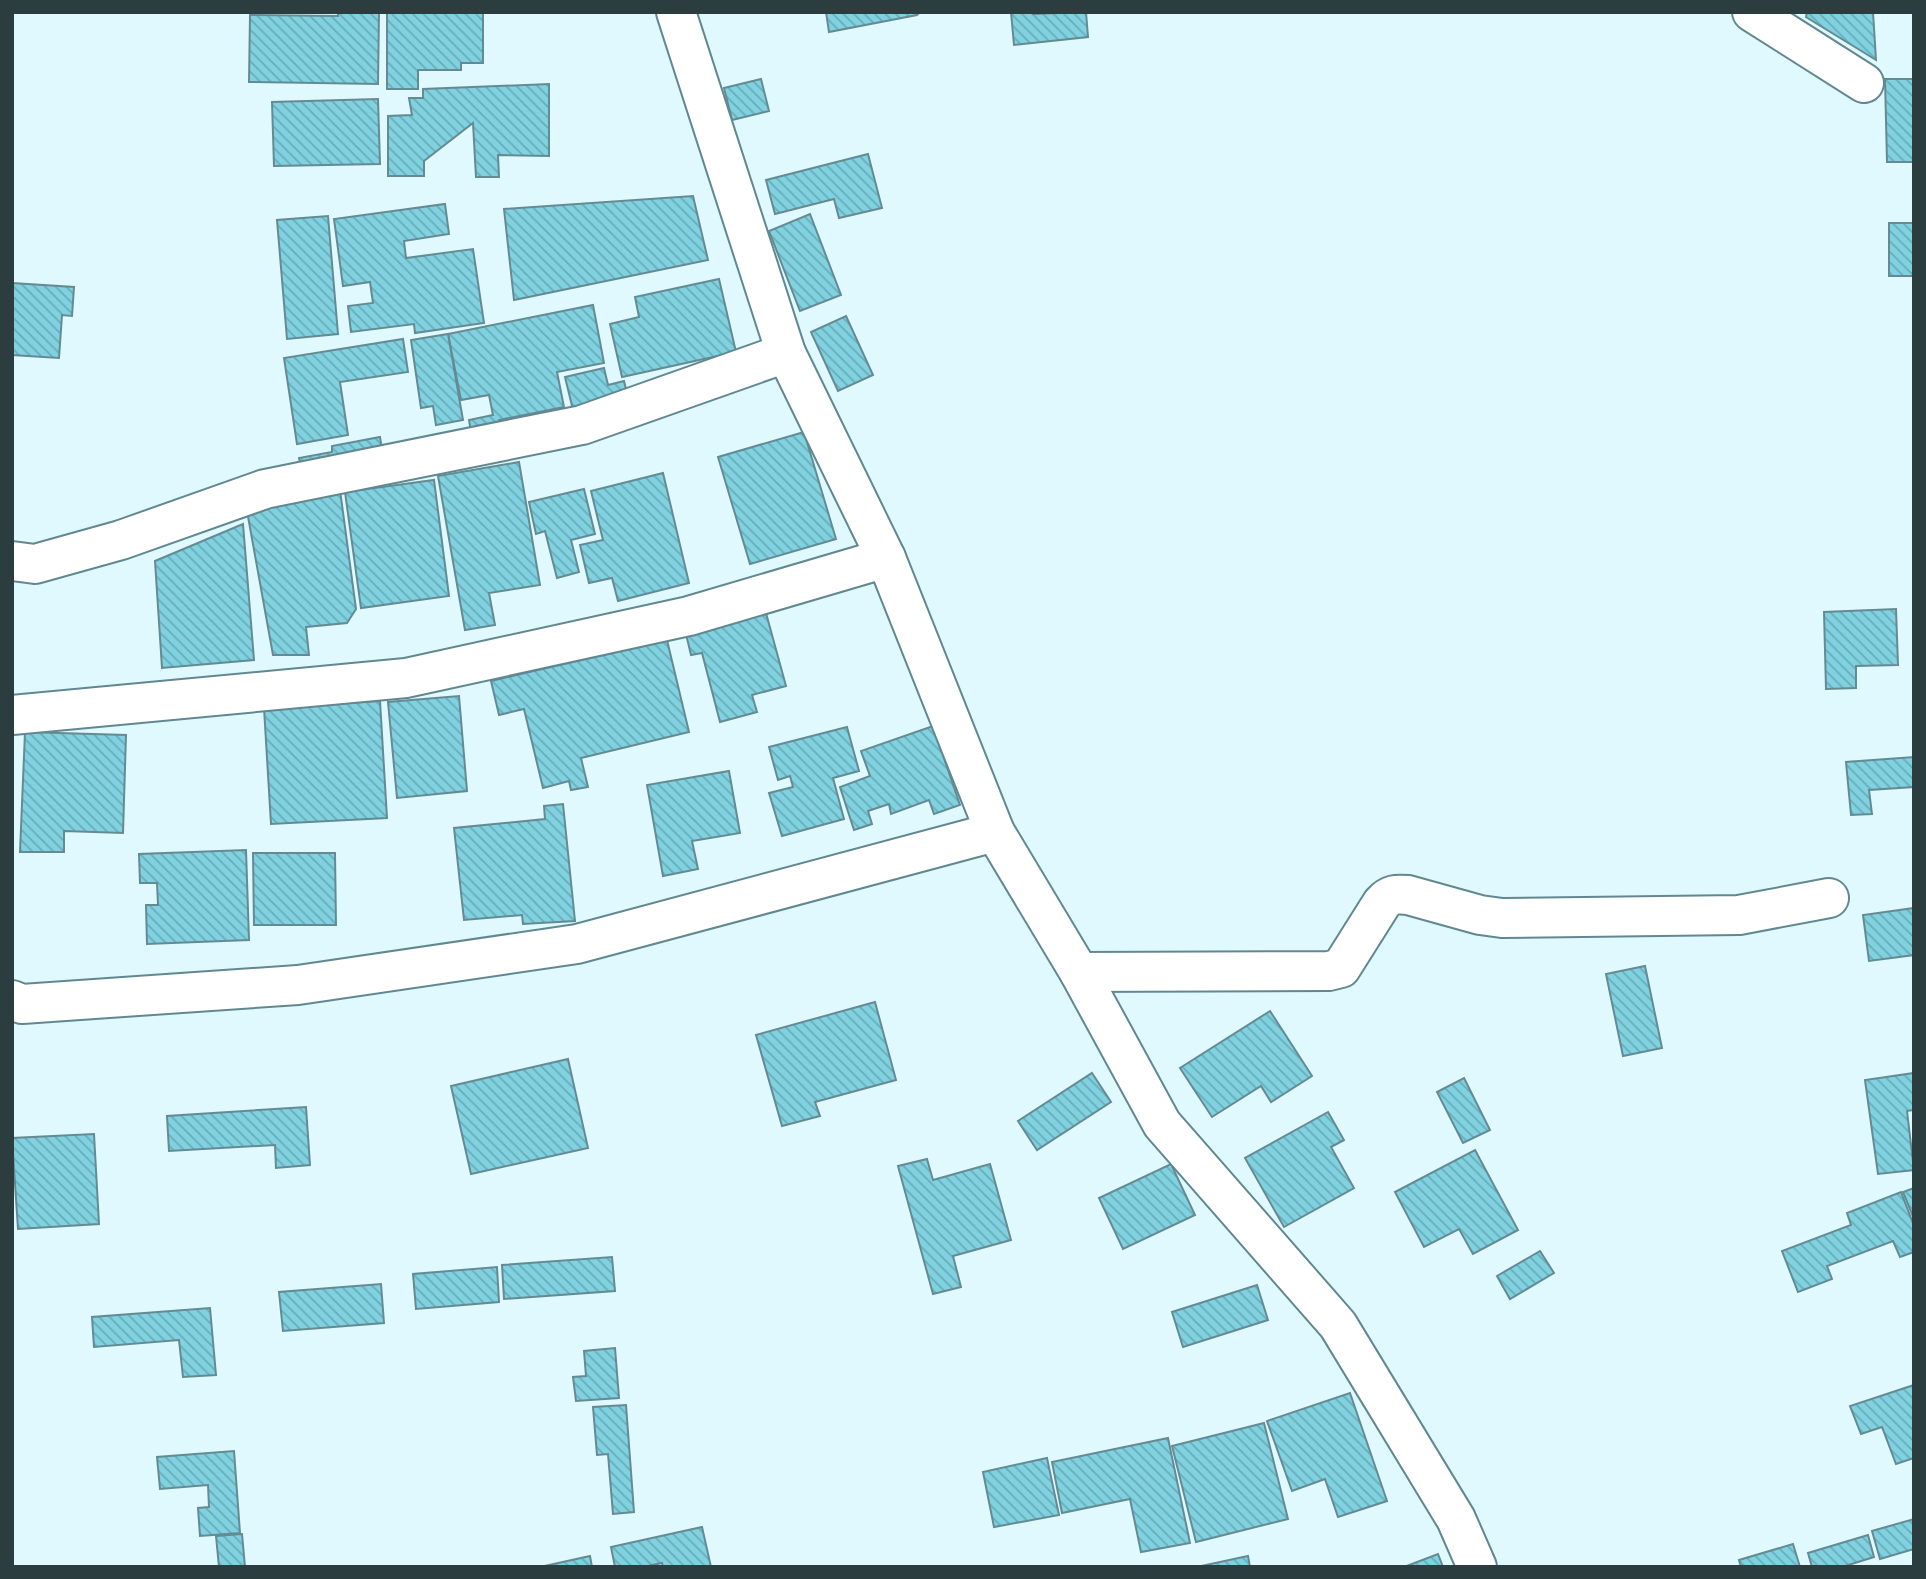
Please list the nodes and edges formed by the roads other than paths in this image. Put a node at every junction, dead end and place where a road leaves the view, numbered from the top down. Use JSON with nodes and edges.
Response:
{"nodes":[{"id":1,"x":676,"y":12,"type":"edge"},
{"id":2,"x":1752,"y":12,"type":"edge"},
{"id":3,"x":1864,"y":83,"type":"dead end"},
{"id":4,"x":786,"y":353,"type":"junction"},
{"id":5,"x":886,"y":558,"type":"junction"},
{"id":6,"x":12,"y":561,"type":"edge"},
{"id":7,"x":12,"y":715,"type":"edge"},
{"id":8,"x":995,"y":832,"type":"junction"},
{"id":9,"x":1829,"y":898,"type":"dead end"},
{"id":10,"x":1079,"y":972,"type":"junction"},
{"id":11,"x":12,"y":1000,"type":"edge"},
{"id":12,"x":1477,"y":1567,"type":"edge"}],
"edges":[{"from":1,"to":4,"type":"street"},
{"from":2,"to":3,"type":"street"},
{"from":4,"to":5,"type":"street"},
{"from":4,"to":6,"type":"street"},
{"from":5,"to":7,"type":"street"},
{"from":5,"to":8,"type":"street"},
{"from":8,"to":10,"type":"street"},
{"from":8,"to":11,"type":"street"},
{"from":9,"to":10,"type":"street"},
{"from":10,"to":12,"type":"street"}]}
